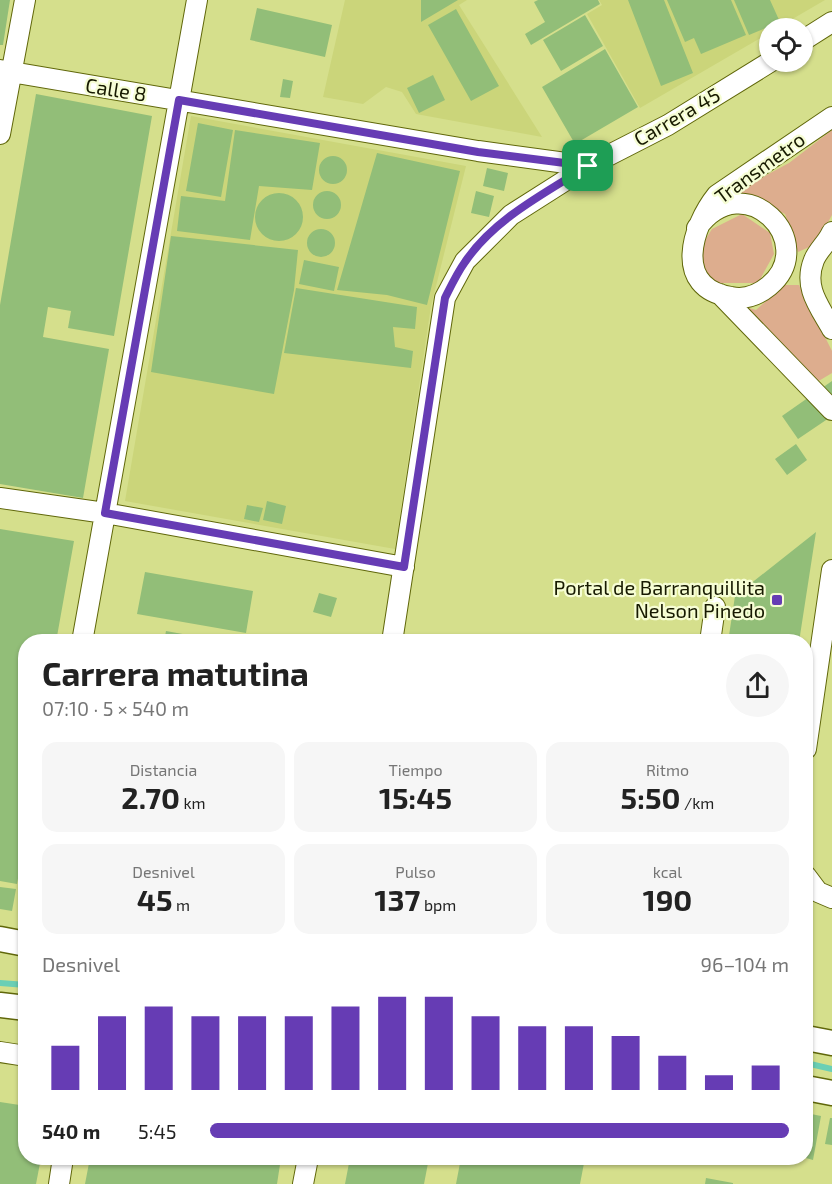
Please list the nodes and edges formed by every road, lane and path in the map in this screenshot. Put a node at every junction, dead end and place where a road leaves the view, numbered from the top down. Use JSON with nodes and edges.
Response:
{"nodes":[{"id":1,"x":25,"y":0,"type":"edge"},
{"id":2,"x":197,"y":0,"type":"edge"},
{"id":3,"x":832,"y":22,"type":"edge"},
{"id":4,"x":813,"y":34,"type":"edge"},
{"id":5,"x":759,"y":69,"type":"edge"},
{"id":6,"x":6,"y":71,"type":"edge"},
{"id":7,"x":179,"y":100,"type":"junction"},
{"id":8,"x":832,"y":117,"type":"edge"},
{"id":9,"x":0,"y":134,"type":"edge"},
{"id":10,"x":588,"y":166,"type":"junction"},
{"id":11,"x":697,"y":228,"type":"junction"},
{"id":12,"x":831,"y":236,"type":"edge"},
{"id":13,"x":815,"y":258,"type":"junction"},
{"id":14,"x":784,"y":264,"type":"junction"},
{"id":15,"x":720,"y":294,"type":"junction"},
{"id":16,"x":832,"y":329,"type":"edge"},
{"id":17,"x":832,"y":410,"type":"edge"},
{"id":18,"x":0,"y":498,"type":"edge"},
{"id":19,"x":105,"y":513,"type":"junction"},
{"id":20,"x":404,"y":567,"type":"junction"},
{"id":21,"x":832,"y":570,"type":"edge"},
{"id":22,"x":715,"y":607,"type":"dead end"},
{"id":23,"x":83,"y":634,"type":"edge"},
{"id":24,"x":393,"y":634,"type":"edge"},
{"id":25,"x":711,"y":634,"type":"edge"},
{"id":26,"x":813,"y":701,"type":"edge"},
{"id":27,"x":0,"y":939,"type":"edge"},
{"id":28,"x":18,"y":942,"type":"edge"},
{"id":29,"x":0,"y":1005,"type":"edge"},
{"id":30,"x":18,"y":1007,"type":"edge"},
{"id":31,"x":813,"y":1039,"type":"edge"},
{"id":32,"x":832,"y":1043,"type":"edge"},
{"id":33,"x":0,"y":1052,"type":"edge"},
{"id":34,"x":18,"y":1055,"type":"edge"},
{"id":35,"x":813,"y":1089,"type":"edge"},
{"id":36,"x":832,"y":1093,"type":"edge"},
{"id":37,"x":62,"y":1165,"type":"edge"},
{"id":38,"x":307,"y":1165,"type":"edge"},
{"id":39,"x":59,"y":1184,"type":"edge"},
{"id":40,"x":303,"y":1184,"type":"edge"}],
"edges":[{"from":1,"to":6,"type":"street"},
{"from":2,"to":7,"type":"street"},
{"from":3,"to":4,"type":"street"},
{"from":5,"to":10,"type":"street","name":"Carrera 45"},
{"from":6,"to":7,"type":"street","name":"Calle 8"},
{"from":6,"to":9,"type":"street"},
{"from":7,"to":10,"type":"street","name":"Calle 8"},
{"from":7,"to":19,"type":"street"},
{"from":8,"to":11,"type":"street","name":"Transmetro"},
{"from":10,"to":20,"type":"street","name":"Carrera 45"},
{"from":11,"to":14,"type":"street","name":"Transmetro"},
{"from":11,"to":15,"type":"street","name":"Transmetro"},
{"from":12,"to":13,"type":"street"},
{"from":13,"to":14,"type":"street"},
{"from":13,"to":16,"type":"street"},
{"from":14,"to":15,"type":"street"},
{"from":15,"to":17,"type":"street","name":"Transmetro"},
{"from":18,"to":19,"type":"street"},
{"from":19,"to":20,"type":"street"},
{"from":19,"to":23,"type":"street"},
{"from":20,"to":24,"type":"street","name":"Carrera 45"},
{"from":21,"to":26,"type":"street"},
{"from":22,"to":25,"type":"street"},
{"from":27,"to":28,"type":"main road"},
{"from":29,"to":30,"type":"main road"},
{"from":31,"to":32,"type":"main road"},
{"from":33,"to":34,"type":"street"},
{"from":35,"to":36,"type":"main road"},
{"from":37,"to":39,"type":"street"},
{"from":38,"to":40,"type":"street"}]}
